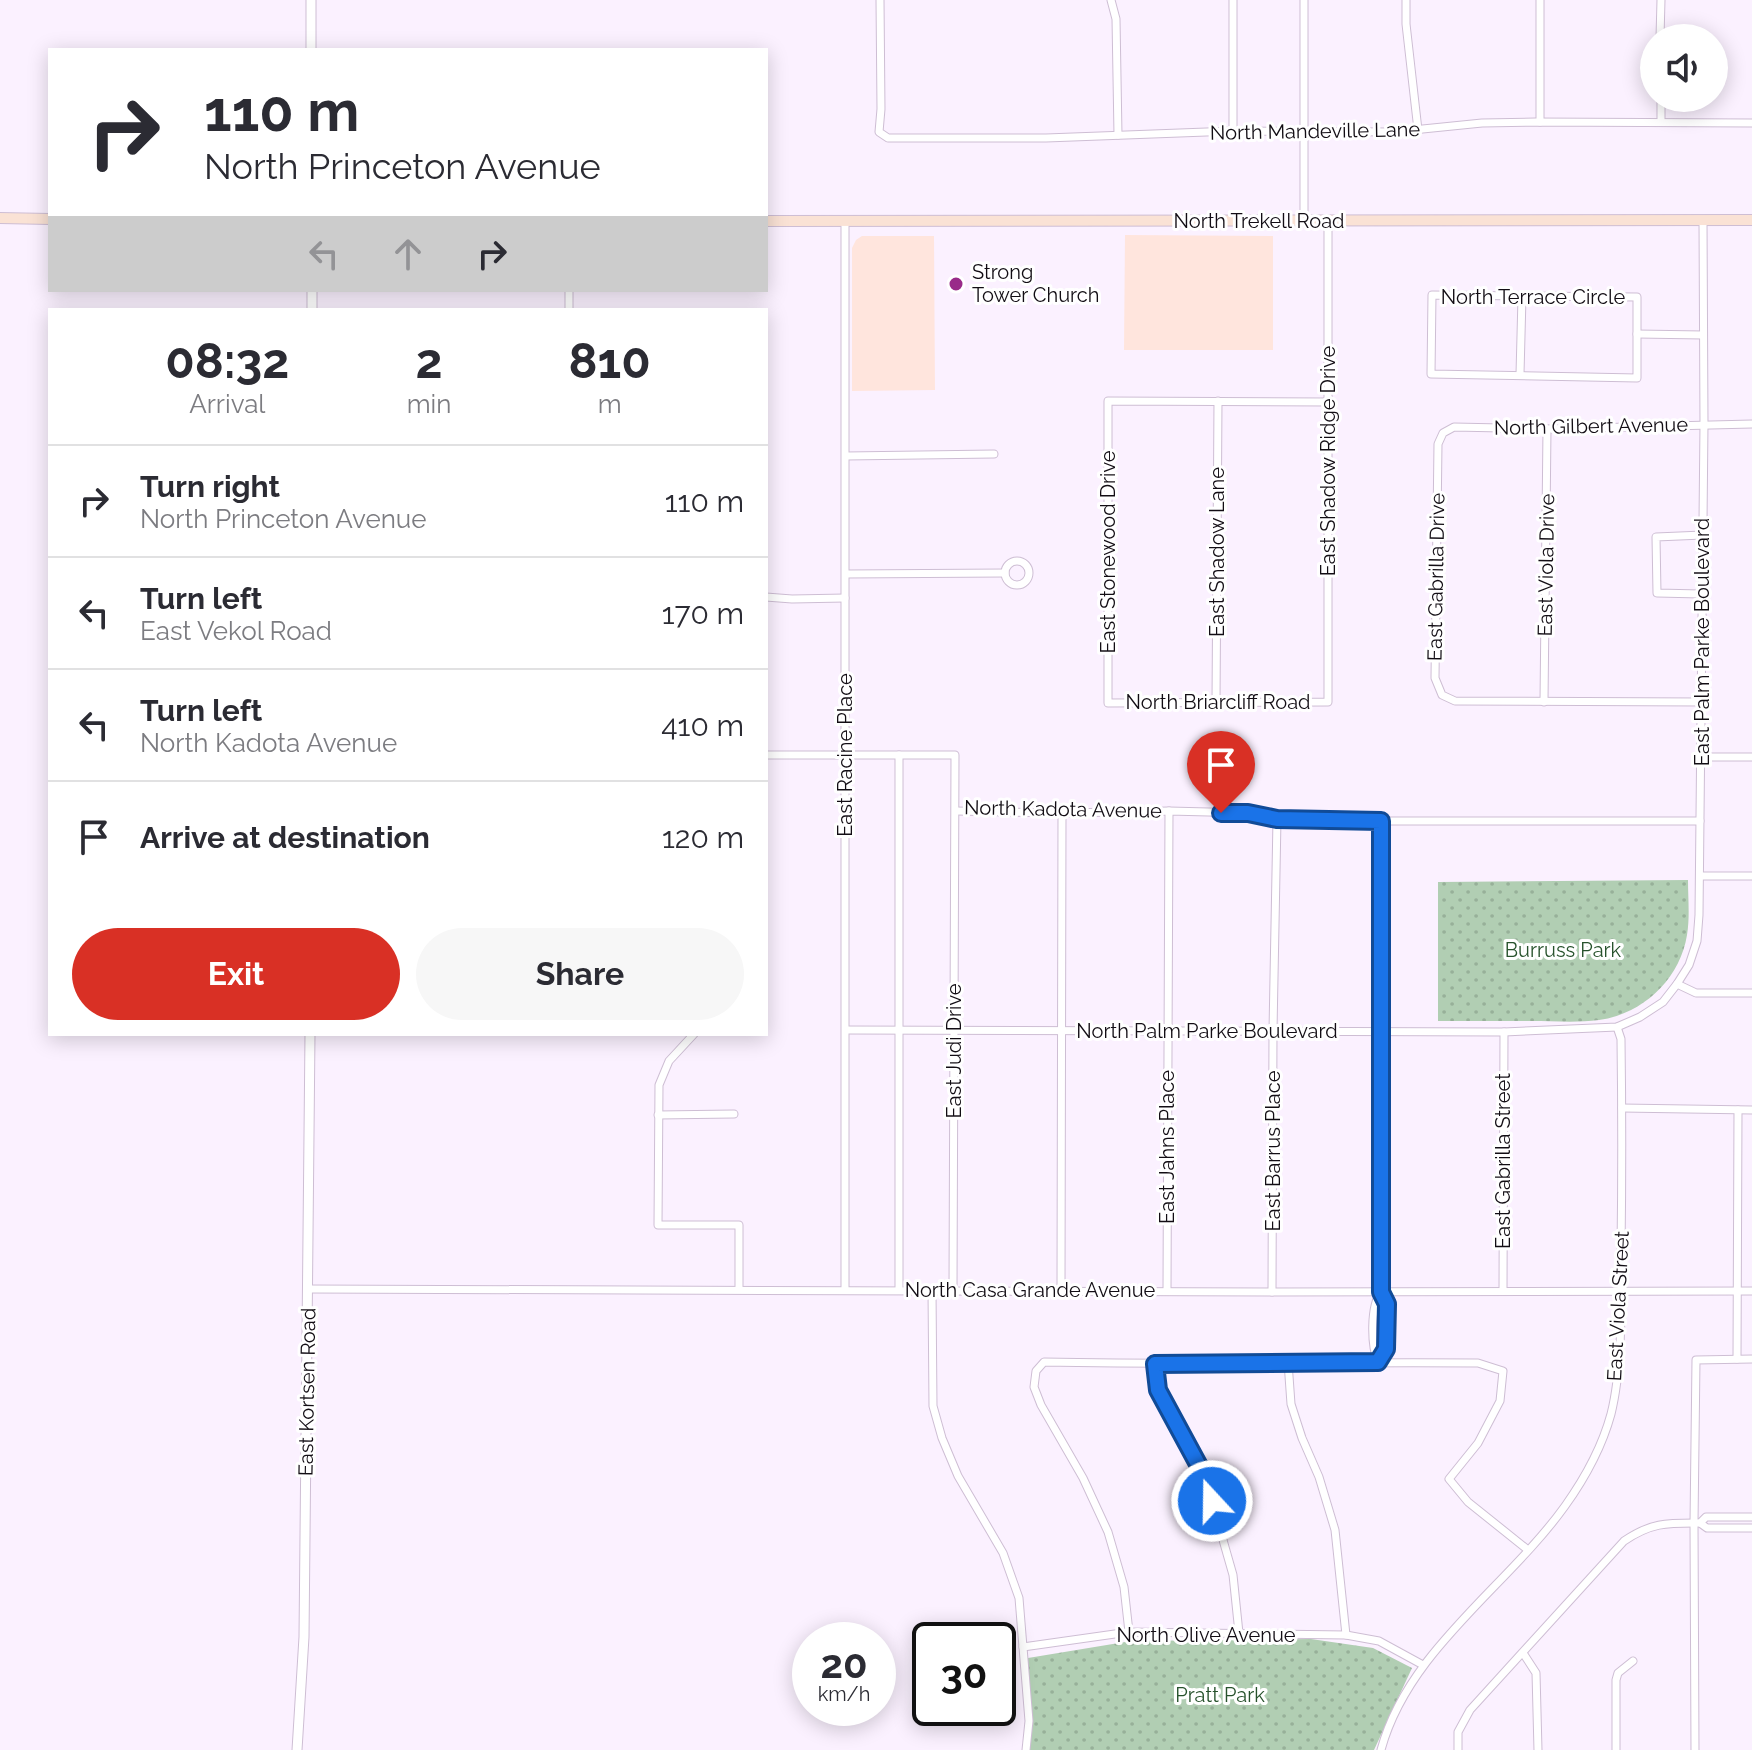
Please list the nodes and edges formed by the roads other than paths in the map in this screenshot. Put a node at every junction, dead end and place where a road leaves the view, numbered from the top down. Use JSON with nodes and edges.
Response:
{"nodes":[{"id":1,"x":311,"y":0,"type":"edge"},
{"id":2,"x":880,"y":0,"type":"edge"},
{"id":3,"x":1111,"y":0,"type":"edge"},
{"id":4,"x":1233,"y":0,"type":"edge"},
{"id":5,"x":1304,"y":0,"type":"edge"},
{"id":6,"x":1406,"y":0,"type":"edge"},
{"id":7,"x":1540,"y":0,"type":"edge"},
{"id":8,"x":1661,"y":0,"type":"edge"},
{"id":9,"x":1660,"y":24,"type":"edge"},
{"id":10,"x":311,"y":48,"type":"edge"},
{"id":11,"x":1661,"y":112,"type":"edge"},
{"id":12,"x":1661,"y":121,"type":"junction"},
{"id":13,"x":1540,"y":122,"type":"junction"},
{"id":14,"x":1752,"y":123,"type":"edge"},
{"id":15,"x":1418,"y":130,"type":"junction"},
{"id":16,"x":1233,"y":131,"type":"junction"},
{"id":17,"x":1305,"y":131,"type":"junction"},
{"id":18,"x":1118,"y":135,"type":"junction"},
{"id":19,"x":0,"y":218,"type":"edge"},
{"id":20,"x":48,"y":219,"type":"edge"},
{"id":21,"x":1703,"y":220,"type":"junction"},
{"id":22,"x":1752,"y":220,"type":"edge"},
{"id":23,"x":768,"y":221,"type":"edge"},
{"id":24,"x":845,"y":221,"type":"junction"},
{"id":25,"x":1304,"y":221,"type":"junction"},
{"id":26,"x":1328,"y":221,"type":"junction"},
{"id":27,"x":1522,"y":297,"type":"junction"},
{"id":28,"x":1637,"y":334,"type":"junction"},
{"id":29,"x":1703,"y":335,"type":"junction"},
{"id":30,"x":1520,"y":374,"type":"junction"},
{"id":31,"x":1218,"y":401,"type":"junction"},
{"id":32,"x":1328,"y":402,"type":"junction"},
{"id":33,"x":1704,"y":424,"type":"junction"},
{"id":34,"x":1752,"y":424,"type":"edge"},
{"id":35,"x":1547,"y":429,"type":"junction"},
{"id":36,"x":1438,"y":444,"type":"joint"},
{"id":37,"x":994,"y":454,"type":"dead end"},
{"id":38,"x":846,"y":456,"type":"junction"},
{"id":39,"x":1703,"y":535,"type":"junction"},
{"id":40,"x":1005,"y":573,"type":"dead end"},
{"id":41,"x":846,"y":574,"type":"junction"},
{"id":42,"x":1701,"y":594,"type":"junction"},
{"id":43,"x":768,"y":597,"type":"edge"},
{"id":44,"x":845,"y":598,"type":"junction"},
{"id":45,"x":1328,"y":702,"type":"joint"},
{"id":46,"x":1544,"y":702,"type":"junction"},
{"id":47,"x":1702,"y":702,"type":"junction"},
{"id":48,"x":1108,"y":703,"type":"joint"},
{"id":49,"x":1216,"y":703,"type":"junction"},
{"id":50,"x":768,"y":755,"type":"edge"},
{"id":51,"x":845,"y":755,"type":"junction"},
{"id":52,"x":899,"y":755,"type":"junction"},
{"id":53,"x":1702,"y":757,"type":"junction"},
{"id":54,"x":1752,"y":757,"type":"edge"},
{"id":55,"x":956,"y":811,"type":"junction"},
{"id":56,"x":1169,"y":811,"type":"junction"},
{"id":57,"x":1062,"y":813,"type":"junction"},
{"id":58,"x":1277,"y":819,"type":"junction"},
{"id":59,"x":1381,"y":821,"type":"junction"},
{"id":60,"x":1700,"y":821,"type":"junction"},
{"id":61,"x":1701,"y":876,"type":"junction"},
{"id":62,"x":1752,"y":876,"type":"edge"},
{"id":63,"x":1677,"y":984,"type":"junction"},
{"id":64,"x":1752,"y":993,"type":"edge"},
{"id":65,"x":1617,"y":1027,"type":"junction"},
{"id":66,"x":846,"y":1030,"type":"junction"},
{"id":67,"x":899,"y":1030,"type":"junction"},
{"id":68,"x":954,"y":1030,"type":"junction"},
{"id":69,"x":1061,"y":1030,"type":"junction"},
{"id":70,"x":1168,"y":1030,"type":"junction"},
{"id":71,"x":1273,"y":1031,"type":"junction"},
{"id":72,"x":1382,"y":1032,"type":"junction"},
{"id":73,"x":1504,"y":1032,"type":"junction"},
{"id":74,"x":310,"y":1036,"type":"edge"},
{"id":75,"x":689,"y":1036,"type":"edge"},
{"id":76,"x":1622,"y":1108,"type":"junction"},
{"id":77,"x":1738,"y":1110,"type":"junction"},
{"id":78,"x":1752,"y":1110,"type":"edge"},
{"id":79,"x":734,"y":1114,"type":"dead end"},
{"id":80,"x":658,"y":1115,"type":"junction"},
{"id":81,"x":308,"y":1289,"type":"junction"},
{"id":82,"x":739,"y":1289,"type":"junction"},
{"id":83,"x":845,"y":1289,"type":"junction"},
{"id":84,"x":899,"y":1290,"type":"junction"},
{"id":85,"x":932,"y":1290,"type":"junction"},
{"id":86,"x":953,"y":1290,"type":"junction"},
{"id":87,"x":1061,"y":1290,"type":"junction"},
{"id":88,"x":1167,"y":1291,"type":"junction"},
{"id":89,"x":1503,"y":1291,"type":"junction"},
{"id":90,"x":1736,"y":1291,"type":"junction"},
{"id":91,"x":1752,"y":1291,"type":"edge"},
{"id":92,"x":1272,"y":1292,"type":"junction"},
{"id":93,"x":1381,"y":1292,"type":"junction"},
{"id":94,"x":1621,"y":1292,"type":"junction"},
{"id":95,"x":1737,"y":1359,"type":"junction"},
{"id":96,"x":1752,"y":1359,"type":"edge"},
{"id":97,"x":1288,"y":1362,"type":"junction"},
{"id":98,"x":1378,"y":1362,"type":"junction"},
{"id":99,"x":1155,"y":1364,"type":"junction"},
{"id":100,"x":1752,"y":1517,"type":"edge"},
{"id":101,"x":1697,"y":1523,"type":"junction"},
{"id":102,"x":1752,"y":1528,"type":"edge"},
{"id":103,"x":1528,"y":1550,"type":"junction"},
{"id":104,"x":1129,"y":1632,"type":"junction"},
{"id":105,"x":1239,"y":1633,"type":"junction"},
{"id":106,"x":1346,"y":1635,"type":"junction"},
{"id":107,"x":1023,"y":1647,"type":"junction"},
{"id":108,"x":1523,"y":1653,"type":"junction"},
{"id":109,"x":1633,"y":1661,"type":"dead end"},
{"id":110,"x":1423,"y":1665,"type":"junction"},
{"id":111,"x":297,"y":1750,"type":"edge"},
{"id":112,"x":1026,"y":1750,"type":"edge"},
{"id":113,"x":1381,"y":1750,"type":"edge"},
{"id":114,"x":1458,"y":1750,"type":"edge"},
{"id":115,"x":1538,"y":1750,"type":"edge"},
{"id":116,"x":1616,"y":1750,"type":"edge"},
{"id":117,"x":1695,"y":1750,"type":"edge"}],
"edges":[{"from":1,"to":10,"type":"street"},
{"from":2,"to":18,"type":"street","name":"North Mandeville Lane"},
{"from":3,"to":18,"type":"street"},
{"from":4,"to":16,"type":"street"},
{"from":5,"to":17,"type":"street"},
{"from":6,"to":15,"type":"street"},
{"from":7,"to":13,"type":"street"},
{"from":8,"to":9,"type":"street"},
{"from":11,"to":12,"type":"street"},
{"from":12,"to":13,"type":"street","name":"North Mandeville Lane"},
{"from":12,"to":14,"type":"street","name":"North Mandeville Lane"},
{"from":13,"to":15,"type":"street","name":"North Mandeville Lane"},
{"from":15,"to":17,"type":"street","name":"North Mandeville Lane"},
{"from":16,"to":17,"type":"street","name":"North Mandeville Lane"},
{"from":16,"to":18,"type":"street","name":"North Mandeville Lane"},
{"from":17,"to":25,"type":"street"},
{"from":19,"to":20,"type":"main road"},
{"from":21,"to":22,"type":"main road","name":"North Trekell Road"},
{"from":21,"to":26,"type":"main road","name":"North Trekell Road"},
{"from":21,"to":29,"type":"street","name":"East Palm Parke Boulevard"},
{"from":23,"to":24,"type":"main road","name":"North Trekell Road"},
{"from":24,"to":25,"type":"main road","name":"North Trekell Road"},
{"from":24,"to":38,"type":"street","name":"East Racine Place"},
{"from":25,"to":26,"type":"main road","name":"North Trekell Road"},
{"from":26,"to":32,"type":"street","name":"East Shadow Ridge Drive"},
{"from":27,"to":28,"type":"street","name":"North Terrace Circle"},
{"from":27,"to":30,"type":"street"},
{"from":27,"to":30,"type":"street","name":"North Terrace Circle"},
{"from":28,"to":29,"type":"street","name":"North Terrace Circle"},
{"from":28,"to":30,"type":"street","name":"North Terrace Circle"},
{"from":29,"to":33,"type":"street","name":"East Palm Parke Boulevard"},
{"from":31,"to":32,"type":"street"},
{"from":31,"to":48,"type":"street","name":"East Stonewood Drive"},
{"from":31,"to":49,"type":"street","name":"East Shadow Lane"},
{"from":32,"to":45,"type":"street","name":"East Shadow Ridge Drive"},
{"from":33,"to":34,"type":"street","name":"North Gilbert Avenue"},
{"from":33,"to":35,"type":"street","name":"North Gilbert Avenue"},
{"from":33,"to":39,"type":"street","name":"East Palm Parke Boulevard"},
{"from":35,"to":36,"type":"street","name":"North Gilbert Avenue"},
{"from":35,"to":46,"type":"street","name":"East Viola Drive"},
{"from":36,"to":46,"type":"street","name":"East Gabrilla Drive"},
{"from":37,"to":38,"type":"street"},
{"from":38,"to":41,"type":"street","name":"East Racine Place"},
{"from":39,"to":42,"type":"street","name":"East Palm Parke Boulevard"},
{"from":39,"to":42,"type":"street"},
{"from":40,"to":41,"type":"street"},
{"from":41,"to":44,"type":"street","name":"East Racine Place"},
{"from":42,"to":47,"type":"street","name":"East Palm Parke Boulevard"},
{"from":43,"to":44,"type":"street"},
{"from":44,"to":51,"type":"street","name":"East Racine Place"},
{"from":45,"to":49,"type":"street","name":"North Briarcliff Road"},
{"from":46,"to":47,"type":"street"},
{"from":47,"to":53,"type":"street","name":"East Palm Parke Boulevard"},
{"from":48,"to":49,"type":"street","name":"North Briarcliff Road"},
{"from":50,"to":51,"type":"street","name":"North Kadota Avenue"},
{"from":51,"to":52,"type":"street","name":"North Kadota Avenue"},
{"from":51,"to":66,"type":"street","name":"East Racine Place"},
{"from":52,"to":55,"type":"street","name":"North Kadota Avenue"},
{"from":52,"to":67,"type":"street"},
{"from":53,"to":54,"type":"street"},
{"from":53,"to":60,"type":"street","name":"East Palm Parke Boulevard"},
{"from":55,"to":57,"type":"street","name":"North Kadota Avenue"},
{"from":55,"to":68,"type":"street","name":"East Judi Drive"},
{"from":56,"to":57,"type":"street","name":"North Kadota Avenue"},
{"from":56,"to":58,"type":"street","name":"North Kadota Avenue"},
{"from":56,"to":70,"type":"street","name":"East Jahns Place"},
{"from":57,"to":69,"type":"street"},
{"from":58,"to":59,"type":"street","name":"North Kadota Avenue"},
{"from":58,"to":71,"type":"street","name":"East Barrus Place"},
{"from":59,"to":60,"type":"street","name":"North Kadota Avenue"},
{"from":59,"to":72,"type":"street"},
{"from":60,"to":61,"type":"street","name":"East Palm Parke Boulevard"},
{"from":61,"to":62,"type":"street"},
{"from":61,"to":63,"type":"street","name":"East Palm Parke Boulevard"},
{"from":63,"to":64,"type":"street"},
{"from":63,"to":65,"type":"street","name":"East Palm Parke Boulevard"},
{"from":65,"to":73,"type":"street","name":"North Palm Parke Boulevard"},
{"from":65,"to":76,"type":"street","name":"East Viola Street"},
{"from":66,"to":67,"type":"street","name":"North Palm Parke Boulevard"},
{"from":66,"to":83,"type":"street","name":"East Racine Place"},
{"from":67,"to":68,"type":"street","name":"North Palm Parke Boulevard"},
{"from":67,"to":84,"type":"street"},
{"from":68,"to":69,"type":"street","name":"North Palm Parke Boulevard"},
{"from":68,"to":86,"type":"street","name":"East Judi Drive"},
{"from":69,"to":70,"type":"street","name":"North Palm Parke Boulevard"},
{"from":69,"to":87,"type":"street"},
{"from":70,"to":71,"type":"street","name":"North Palm Parke Boulevard"},
{"from":70,"to":88,"type":"street","name":"East Jahns Place"},
{"from":71,"to":72,"type":"street","name":"North Palm Parke Boulevard"},
{"from":71,"to":92,"type":"street","name":"East Barrus Place"},
{"from":72,"to":73,"type":"street","name":"North Palm Parke Boulevard"},
{"from":72,"to":93,"type":"street"},
{"from":73,"to":89,"type":"street","name":"East Gabrilla Street"},
{"from":74,"to":81,"type":"street","name":"East Kortsen Road"},
{"from":75,"to":80,"type":"street"},
{"from":76,"to":77,"type":"street"},
{"from":76,"to":94,"type":"street","name":"East Viola Street"},
{"from":77,"to":78,"type":"street"},
{"from":77,"to":90,"type":"street"},
{"from":79,"to":80,"type":"street"},
{"from":80,"to":82,"type":"street"},
{"from":81,"to":82,"type":"street","name":"North Casa Grande Avenue"},
{"from":81,"to":111,"type":"street","name":"East Kortsen Road"},
{"from":82,"to":83,"type":"street","name":"North Casa Grande Avenue"},
{"from":83,"to":84,"type":"street","name":"North Casa Grande Avenue"},
{"from":84,"to":85,"type":"street","name":"North Casa Grande Avenue"},
{"from":85,"to":86,"type":"street","name":"North Casa Grande Avenue"},
{"from":85,"to":107,"type":"street"},
{"from":86,"to":87,"type":"street","name":"North Casa Grande Avenue"},
{"from":87,"to":88,"type":"street","name":"North Casa Grande Avenue"},
{"from":88,"to":92,"type":"street","name":"North Casa Grande Avenue"},
{"from":89,"to":93,"type":"street","name":"North Casa Grande Avenue"},
{"from":89,"to":94,"type":"street","name":"North Casa Grande Avenue"},
{"from":90,"to":91,"type":"street","name":"North Casa Grande Avenue"},
{"from":90,"to":94,"type":"street","name":"North Casa Grande Avenue"},
{"from":90,"to":95,"type":"street"},
{"from":92,"to":93,"type":"street","name":"North Casa Grande Avenue"},
{"from":93,"to":98,"type":"street"},
{"from":94,"to":103,"type":"street","name":"East Viola Street"},
{"from":95,"to":96,"type":"street"},
{"from":95,"to":101,"type":"street"},
{"from":97,"to":98,"type":"street"},
{"from":97,"to":99,"type":"street"},
{"from":97,"to":106,"type":"street"},
{"from":98,"to":103,"type":"street"},
{"from":99,"to":104,"type":"street"},
{"from":99,"to":105,"type":"street"},
{"from":100,"to":101,"type":"street"},
{"from":101,"to":102,"type":"street"},
{"from":101,"to":108,"type":"street"},
{"from":101,"to":117,"type":"street"},
{"from":103,"to":110,"type":"street","name":"East Viola Street"},
{"from":104,"to":105,"type":"street","name":"North Olive Avenue"},
{"from":104,"to":107,"type":"street","name":"North Olive Avenue"},
{"from":105,"to":106,"type":"street","name":"North Olive Avenue"},
{"from":106,"to":110,"type":"street","name":"North Olive Avenue"},
{"from":107,"to":112,"type":"street"},
{"from":108,"to":114,"type":"street"},
{"from":108,"to":115,"type":"street"},
{"from":109,"to":116,"type":"street"},
{"from":110,"to":113,"type":"street","name":"East Viola Street"}]}
